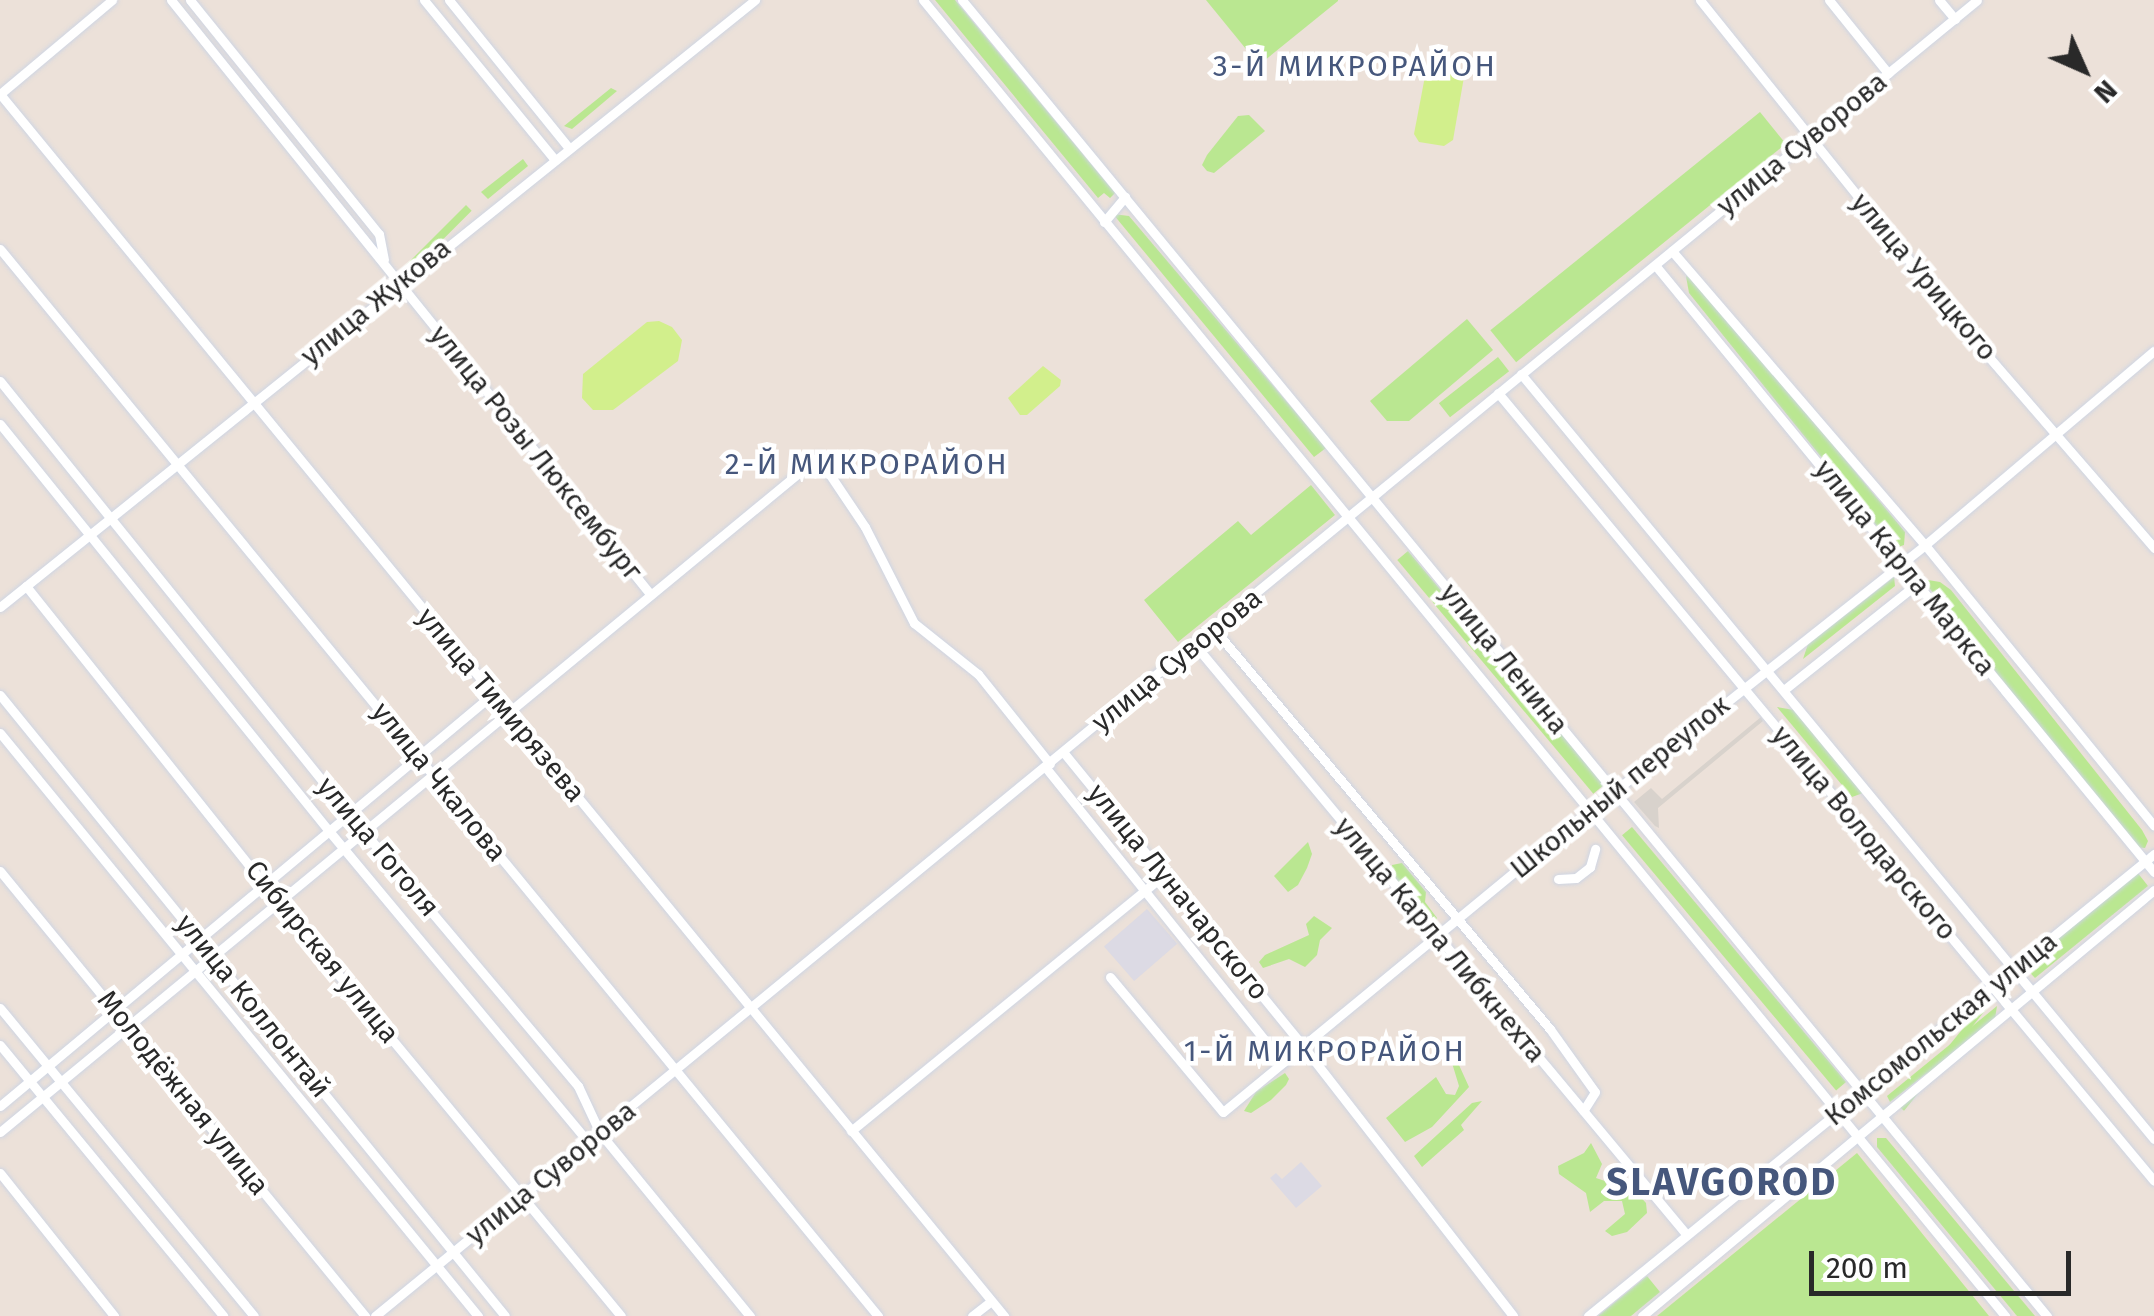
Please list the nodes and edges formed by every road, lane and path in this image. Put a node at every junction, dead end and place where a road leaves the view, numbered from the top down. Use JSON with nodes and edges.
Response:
{"nodes":[{"id":1,"x":112,"y":0,"type":"edge"},
{"id":2,"x":170,"y":0,"type":"edge"},
{"id":3,"x":190,"y":0,"type":"edge"},
{"id":4,"x":424,"y":0,"type":"edge"},
{"id":5,"x":449,"y":0,"type":"edge"},
{"id":6,"x":755,"y":0,"type":"edge"},
{"id":7,"x":923,"y":0,"type":"edge"},
{"id":8,"x":962,"y":0,"type":"edge"},
{"id":9,"x":1700,"y":0,"type":"edge"},
{"id":10,"x":1828,"y":0,"type":"edge"},
{"id":11,"x":1939,"y":0,"type":"edge"},
{"id":12,"x":1977,"y":0,"type":"edge"},
{"id":13,"x":1954,"y":19,"type":"junction"},
{"id":14,"x":1888,"y":73,"type":"junction"},
{"id":15,"x":0,"y":94,"type":"edge"},
{"id":16,"x":1810,"y":135,"type":"junction"},
{"id":17,"x":569,"y":148,"type":"junction"},
{"id":18,"x":555,"y":160,"type":"junction"},
{"id":19,"x":1125,"y":197,"type":"junction"},
{"id":20,"x":1104,"y":222,"type":"junction"},
{"id":21,"x":0,"y":248,"type":"edge"},
{"id":22,"x":1672,"y":251,"type":"junction"},
{"id":23,"x":385,"y":265,"type":"junction"},
{"id":24,"x":1655,"y":265,"type":"junction"},
{"id":25,"x":400,"y":284,"type":"junction"},
{"id":26,"x":2154,"y":351,"type":"edge"},
{"id":27,"x":1521,"y":374,"type":"junction"},
{"id":28,"x":0,"y":381,"type":"edge"},
{"id":29,"x":1498,"y":393,"type":"junction"},
{"id":30,"x":250,"y":403,"type":"junction"},
{"id":31,"x":0,"y":424,"type":"edge"},
{"id":32,"x":2056,"y":431,"type":"junction"},
{"id":33,"x":179,"y":462,"type":"junction"},
{"id":34,"x":1372,"y":498,"type":"junction"},
{"id":35,"x":112,"y":516,"type":"junction"},
{"id":36,"x":1346,"y":520,"type":"junction"},
{"id":37,"x":91,"y":534,"type":"junction"},
{"id":38,"x":1924,"y":545,"type":"junction"},
{"id":39,"x":2154,"y":548,"type":"edge"},
{"id":40,"x":1901,"y":562,"type":"junction"},
{"id":41,"x":1918,"y":583,"type":"junction"},
{"id":42,"x":26,"y":586,"type":"junction"},
{"id":43,"x":650,"y":594,"type":"junction"},
{"id":44,"x":0,"y":607,"type":"edge"},
{"id":45,"x":1214,"y":629,"type":"junction"},
{"id":46,"x":1196,"y":645,"type":"junction"},
{"id":47,"x":1767,"y":667,"type":"junction"},
{"id":48,"x":1743,"y":687,"type":"junction"},
{"id":49,"x":1786,"y":689,"type":"junction"},
{"id":50,"x":493,"y":694,"type":"junction"},
{"id":51,"x":0,"y":695,"type":"edge"},
{"id":52,"x":507,"y":712,"type":"junction"},
{"id":53,"x":0,"y":733,"type":"edge"},
{"id":54,"x":1064,"y":753,"type":"junction"},
{"id":55,"x":417,"y":756,"type":"junction"},
{"id":56,"x":1048,"y":766,"type":"junction"},
{"id":57,"x":432,"y":774,"type":"junction"},
{"id":58,"x":1613,"y":792,"type":"junction"},
{"id":59,"x":1590,"y":812,"type":"junction"},
{"id":60,"x":348,"y":814,"type":"junction"},
{"id":61,"x":2154,"y":826,"type":"edge"},
{"id":62,"x":328,"y":830,"type":"junction"},
{"id":63,"x":364,"y":832,"type":"junction"},
{"id":64,"x":344,"y":849,"type":"junction"},
{"id":65,"x":1595,"y":849,"type":"dead end"},
{"id":66,"x":2154,"y":854,"type":"edge"},
{"id":67,"x":2145,"y":861,"type":"junction"},
{"id":68,"x":0,"y":872,"type":"edge"},
{"id":69,"x":2154,"y":872,"type":"edge"},
{"id":70,"x":1165,"y":874,"type":"junction"},
{"id":71,"x":1558,"y":878,"type":"dead end"},
{"id":72,"x":266,"y":884,"type":"junction"},
{"id":73,"x":1145,"y":890,"type":"junction"},
{"id":74,"x":2154,"y":890,"type":"edge"},
{"id":75,"x":279,"y":903,"type":"junction"},
{"id":76,"x":1460,"y":919,"type":"junction"},
{"id":77,"x":1436,"y":938,"type":"junction"},
{"id":78,"x":200,"y":941,"type":"junction"},
{"id":79,"x":182,"y":956,"type":"junction"},
{"id":80,"x":214,"y":957,"type":"junction"},
{"id":81,"x":2014,"y":970,"type":"junction"},
{"id":82,"x":195,"y":972,"type":"junction"},
{"id":83,"x":1110,"y":977,"type":"dead end"},
{"id":84,"x":1993,"y":987,"type":"junction"},
{"id":85,"x":2032,"y":991,"type":"junction"},
{"id":86,"x":0,"y":1008,"type":"edge"},
{"id":87,"x":2011,"y":1008,"type":"junction"},
{"id":88,"x":751,"y":1009,"type":"junction"},
{"id":89,"x":114,"y":1010,"type":"junction"},
{"id":90,"x":128,"y":1026,"type":"junction"},
{"id":91,"x":0,"y":1045,"type":"edge"},
{"id":92,"x":1303,"y":1046,"type":"junction"},
{"id":93,"x":1283,"y":1063,"type":"junction"},
{"id":94,"x":47,"y":1066,"type":"junction"},
{"id":95,"x":674,"y":1074,"type":"junction"},
{"id":96,"x":30,"y":1081,"type":"junction"},
{"id":97,"x":60,"y":1082,"type":"junction"},
{"id":98,"x":1864,"y":1092,"type":"junction"},
{"id":99,"x":43,"y":1097,"type":"junction"},
{"id":100,"x":0,"y":1106,"type":"edge"},
{"id":101,"x":1583,"y":1111,"type":"junction"},
{"id":102,"x":1839,"y":1113,"type":"junction"},
{"id":103,"x":1883,"y":1115,"type":"junction"},
{"id":104,"x":852,"y":1131,"type":"junction"},
{"id":105,"x":0,"y":1132,"type":"edge"},
{"id":106,"x":600,"y":1133,"type":"junction"},
{"id":107,"x":1858,"y":1136,"type":"junction"},
{"id":108,"x":2154,"y":1139,"type":"edge"},
{"id":109,"x":590,"y":1142,"type":"junction"},
{"id":110,"x":0,"y":1173,"type":"edge"},
{"id":111,"x":2154,"y":1181,"type":"edge"},
{"id":112,"x":524,"y":1196,"type":"junction"},
{"id":113,"x":1686,"y":1234,"type":"junction"},
{"id":114,"x":452,"y":1253,"type":"junction"},
{"id":115,"x":437,"y":1266,"type":"junction"},
{"id":116,"x":990,"y":1301,"type":"junction"},
{"id":117,"x":114,"y":1316,"type":"edge"},
{"id":118,"x":223,"y":1316,"type":"edge"},
{"id":119,"x":254,"y":1316,"type":"edge"},
{"id":120,"x":364,"y":1316,"type":"edge"},
{"id":121,"x":375,"y":1316,"type":"edge"},
{"id":122,"x":478,"y":1316,"type":"edge"},
{"id":123,"x":505,"y":1316,"type":"edge"},
{"id":124,"x":621,"y":1316,"type":"edge"},
{"id":125,"x":750,"y":1316,"type":"edge"},
{"id":126,"x":878,"y":1316,"type":"edge"},
{"id":127,"x":972,"y":1316,"type":"edge"},
{"id":128,"x":1004,"y":1316,"type":"edge"},
{"id":129,"x":1513,"y":1316,"type":"edge"},
{"id":130,"x":1588,"y":1316,"type":"edge"},
{"id":131,"x":1642,"y":1316,"type":"edge"},
{"id":132,"x":2005,"y":1316,"type":"edge"},
{"id":133,"x":2047,"y":1316,"type":"edge"}],
"edges":[{"from":1,"to":15,"type":"street"},
{"from":2,"to":23,"type":"street","name":"улица Розы Люксембург"},
{"from":3,"to":23,"type":"street","name":"улица Розы Люксембург"},
{"from":4,"to":18,"type":"street"},
{"from":5,"to":17,"type":"street"},
{"from":6,"to":17,"type":"street","name":"улица Жукова"},
{"from":7,"to":20,"type":"street","name":"улица Ленина"},
{"from":8,"to":19,"type":"street","name":"улица Ленина"},
{"from":9,"to":16,"type":"street","name":"улица Урицкого"},
{"from":10,"to":14,"type":"street"},
{"from":11,"to":13,"type":"street"},
{"from":12,"to":13,"type":"street","name":"улица Суворова"},
{"from":13,"to":14,"type":"street","name":"улица Суворова"},
{"from":14,"to":16,"type":"street","name":"улица Суворова"},
{"from":15,"to":30,"type":"street","name":"улица Тимирязева"},
{"from":16,"to":22,"type":"street","name":"улица Суворова"},
{"from":16,"to":32,"type":"street","name":"улица Урицкого"},
{"from":17,"to":18,"type":"street","name":"улица Жукова"},
{"from":18,"to":25,"type":"street","name":"улица Жукова"},
{"from":19,"to":20,"type":"street"},
{"from":19,"to":34,"type":"street","name":"улица Ленина"},
{"from":20,"to":36,"type":"street","name":"улица Ленина"},
{"from":21,"to":33,"type":"street","name":"улица Чкалова"},
{"from":22,"to":24,"type":"street","name":"улица Суворова"},
{"from":22,"to":38,"type":"street","name":"улица Карла Маркса"},
{"from":23,"to":25,"type":"street","name":"улица Розы Люксембург"},
{"from":24,"to":27,"type":"street","name":"улица Суворова"},
{"from":24,"to":40,"type":"street","name":"улица Карла Маркса"},
{"from":25,"to":30,"type":"street","name":"улица Жукова"},
{"from":25,"to":43,"type":"street","name":"улица Розы Люксембург"},
{"from":26,"to":32,"type":"street","name":"Школьный переулок"},
{"from":27,"to":29,"type":"street","name":"улица Суворова"},
{"from":27,"to":47,"type":"street","name":"улица Володарского"},
{"from":28,"to":35,"type":"street","name":"улица Гоголя"},
{"from":29,"to":34,"type":"street","name":"улица Суворова"},
{"from":29,"to":48,"type":"street","name":"улица Володарского"},
{"from":30,"to":33,"type":"street","name":"улица Жукова"},
{"from":30,"to":50,"type":"street","name":"улица Тимирязева"},
{"from":31,"to":37,"type":"street"},
{"from":32,"to":38,"type":"street","name":"Школьный переулок"},
{"from":32,"to":39,"type":"street","name":"улица Урицкого"},
{"from":33,"to":35,"type":"street","name":"улица Жукова"},
{"from":33,"to":55,"type":"street","name":"улица Чкалова"},
{"from":34,"to":36,"type":"street","name":"улица Суворова"},
{"from":34,"to":58,"type":"street","name":"улица Ленина"},
{"from":35,"to":37,"type":"street","name":"улица Жукова"},
{"from":35,"to":60,"type":"street","name":"улица Гоголя"},
{"from":36,"to":45,"type":"street","name":"улица Суворова"},
{"from":36,"to":59,"type":"street","name":"улица Ленина"},
{"from":37,"to":42,"type":"street","name":"улица Жукова"},
{"from":37,"to":62,"type":"street"},
{"from":38,"to":40,"type":"street","name":"Школьный переулок"},
{"from":38,"to":61,"type":"street","name":"улица Карла Маркса"},
{"from":40,"to":41,"type":"street","name":"улица Карла Маркса"},
{"from":40,"to":47,"type":"street","name":"Школьный переулок"},
{"from":41,"to":49,"type":"street"},
{"from":41,"to":67,"type":"street","name":"улица Карла Маркса"},
{"from":42,"to":44,"type":"street","name":"улица Жукова"},
{"from":42,"to":72,"type":"street","name":"Сибирская улица"},
{"from":43,"to":52,"type":"street"},
{"from":43,"to":56,"type":"street","name":"улица Луначарского"},
{"from":45,"to":46,"type":"street","name":"улица Суворова"},
{"from":45,"to":76,"type":"street","name":"улица Карла Либкнехта"},
{"from":46,"to":54,"type":"street","name":"улица Суворова"},
{"from":46,"to":77,"type":"street","name":"улица Карла Либкнехта"},
{"from":47,"to":48,"type":"street","name":"Школьный переулок"},
{"from":47,"to":49,"type":"street","name":"улица Володарского"},
{"from":48,"to":58,"type":"street","name":"Школьный переулок"},
{"from":48,"to":84,"type":"street","name":"улица Володарского"},
{"from":49,"to":81,"type":"street","name":"улица Володарского"},
{"from":50,"to":52,"type":"street","name":"улица Тимирязева"},
{"from":50,"to":55,"type":"street"},
{"from":51,"to":78,"type":"street","name":"улица Коллонтай"},
{"from":52,"to":57,"type":"street"},
{"from":52,"to":88,"type":"street","name":"улица Тимирязева"},
{"from":53,"to":79,"type":"street","name":"улица Коллонтай"},
{"from":54,"to":56,"type":"street","name":"улица Суворова"},
{"from":54,"to":70,"type":"street","name":"улица Луначарского"},
{"from":55,"to":57,"type":"street","name":"улица Чкалова"},
{"from":55,"to":60,"type":"street"},
{"from":56,"to":73,"type":"street","name":"улица Луначарского"},
{"from":56,"to":88,"type":"street","name":"улица Суворова"},
{"from":57,"to":63,"type":"street"},
{"from":57,"to":95,"type":"street","name":"улица Чкалова"},
{"from":58,"to":59,"type":"street","name":"Школьный переулок"},
{"from":58,"to":98,"type":"street","name":"улица Ленина"},
{"from":59,"to":76,"type":"street","name":"Школьный переулок"},
{"from":59,"to":102,"type":"street","name":"улица Ленина"},
{"from":60,"to":62,"type":"street"},
{"from":60,"to":63,"type":"street","name":"улица Гоголя"},
{"from":62,"to":64,"type":"street"},
{"from":62,"to":72,"type":"street"},
{"from":63,"to":64,"type":"street"},
{"from":63,"to":106,"type":"street","name":"улица Гоголя"},
{"from":64,"to":75,"type":"street"},
{"from":64,"to":109,"type":"street"},
{"from":65,"to":71,"type":"street"},
{"from":66,"to":67,"type":"street","name":"Комсомольская улица"},
{"from":67,"to":69,"type":"street","name":"улица Карла Маркса"},
{"from":67,"to":81,"type":"street","name":"Комсомольская улица"},
{"from":68,"to":89,"type":"street","name":"Молодёжная улица"},
{"from":70,"to":73,"type":"street"},
{"from":70,"to":92,"type":"street","name":"улица Луначарского"},
{"from":72,"to":75,"type":"street","name":"Сибирская улица"},
{"from":72,"to":78,"type":"street"},
{"from":73,"to":93,"type":"street","name":"улица Луначарского"},
{"from":73,"to":104,"type":"street"},
{"from":74,"to":85,"type":"street","name":"Комсомольская улица"},
{"from":75,"to":80,"type":"street"},
{"from":75,"to":112,"type":"street","name":"Сибирская улица"},
{"from":76,"to":77,"type":"street","name":"Школьный переулок"},
{"from":76,"to":101,"type":"street","name":"улица Карла Либкнехта"},
{"from":77,"to":92,"type":"street","name":"Школьный переулок"},
{"from":77,"to":101,"type":"street","name":"улица Карла Либкнехта"},
{"from":78,"to":79,"type":"street"},
{"from":78,"to":80,"type":"street","name":"улица Коллонтай"},
{"from":79,"to":82,"type":"street","name":"улица Коллонтай"},
{"from":79,"to":89,"type":"street"},
{"from":80,"to":82,"type":"street"},
{"from":80,"to":114,"type":"street","name":"улица Коллонтай"},
{"from":81,"to":84,"type":"street","name":"Комсомольская улица"},
{"from":81,"to":85,"type":"street","name":"улица Володарского"},
{"from":82,"to":90,"type":"street"},
{"from":82,"to":115,"type":"street","name":"улица Коллонтай"},
{"from":83,"to":93,"type":"street","name":"Школьный переулок"},
{"from":84,"to":87,"type":"street","name":"улица Володарского"},
{"from":84,"to":98,"type":"street","name":"Комсомольская улица"},
{"from":85,"to":87,"type":"street","name":"Комсомольская улица"},
{"from":85,"to":108,"type":"street","name":"улица Володарского"},
{"from":86,"to":94,"type":"street"},
{"from":87,"to":103,"type":"street","name":"Комсомольская улица"},
{"from":87,"to":111,"type":"street","name":"улица Володарского"},
{"from":88,"to":95,"type":"street","name":"улица Суворова"},
{"from":88,"to":104,"type":"street","name":"улица Тимирязева"},
{"from":89,"to":90,"type":"street","name":"Молодёжная улица"},
{"from":89,"to":94,"type":"street"},
{"from":90,"to":97,"type":"street"},
{"from":90,"to":120,"type":"street","name":"Молодёжная улица"},
{"from":91,"to":96,"type":"street"},
{"from":92,"to":93,"type":"street","name":"Школьный переулок"},
{"from":92,"to":129,"type":"street","name":"улица Луначарского"},
{"from":94,"to":96,"type":"street"},
{"from":94,"to":97,"type":"street"},
{"from":95,"to":106,"type":"street","name":"улица Суворова"},
{"from":95,"to":126,"type":"street","name":"улица Чкалова"},
{"from":96,"to":99,"type":"street"},
{"from":96,"to":100,"type":"street"},
{"from":97,"to":99,"type":"street"},
{"from":97,"to":119,"type":"street"},
{"from":98,"to":102,"type":"street","name":"Комсомольская улица"},
{"from":98,"to":103,"type":"street","name":"улица Ленина"},
{"from":99,"to":105,"type":"street"},
{"from":99,"to":118,"type":"street"},
{"from":101,"to":113,"type":"street","name":"улица Карла Либкнехта"},
{"from":102,"to":107,"type":"street","name":"улица Ленина"},
{"from":102,"to":113,"type":"street","name":"Комсомольская улица"},
{"from":103,"to":107,"type":"street","name":"Комсомольская улица"},
{"from":103,"to":133,"type":"street","name":"улица Ленина"},
{"from":104,"to":116,"type":"street","name":"улица Тимирязева"},
{"from":106,"to":109,"type":"street","name":"улица Суворова"},
{"from":106,"to":125,"type":"street","name":"улица Гоголя"},
{"from":107,"to":131,"type":"street","name":"Комсомольская улица"},
{"from":107,"to":132,"type":"street","name":"улица Ленина"},
{"from":109,"to":112,"type":"street","name":"улица Суворова"},
{"from":110,"to":117,"type":"street"},
{"from":112,"to":114,"type":"street","name":"улица Суворова"},
{"from":112,"to":124,"type":"street","name":"Сибирская улица"},
{"from":113,"to":130,"type":"street","name":"Комсомольская улица"},
{"from":114,"to":115,"type":"street","name":"улица Суворова"},
{"from":114,"to":123,"type":"street","name":"улица Коллонтай"},
{"from":115,"to":121,"type":"street","name":"улица Суворова"},
{"from":115,"to":122,"type":"street","name":"улица Коллонтай"},
{"from":116,"to":127,"type":"street"},
{"from":116,"to":128,"type":"street","name":"улица Тимирязева"}]}
